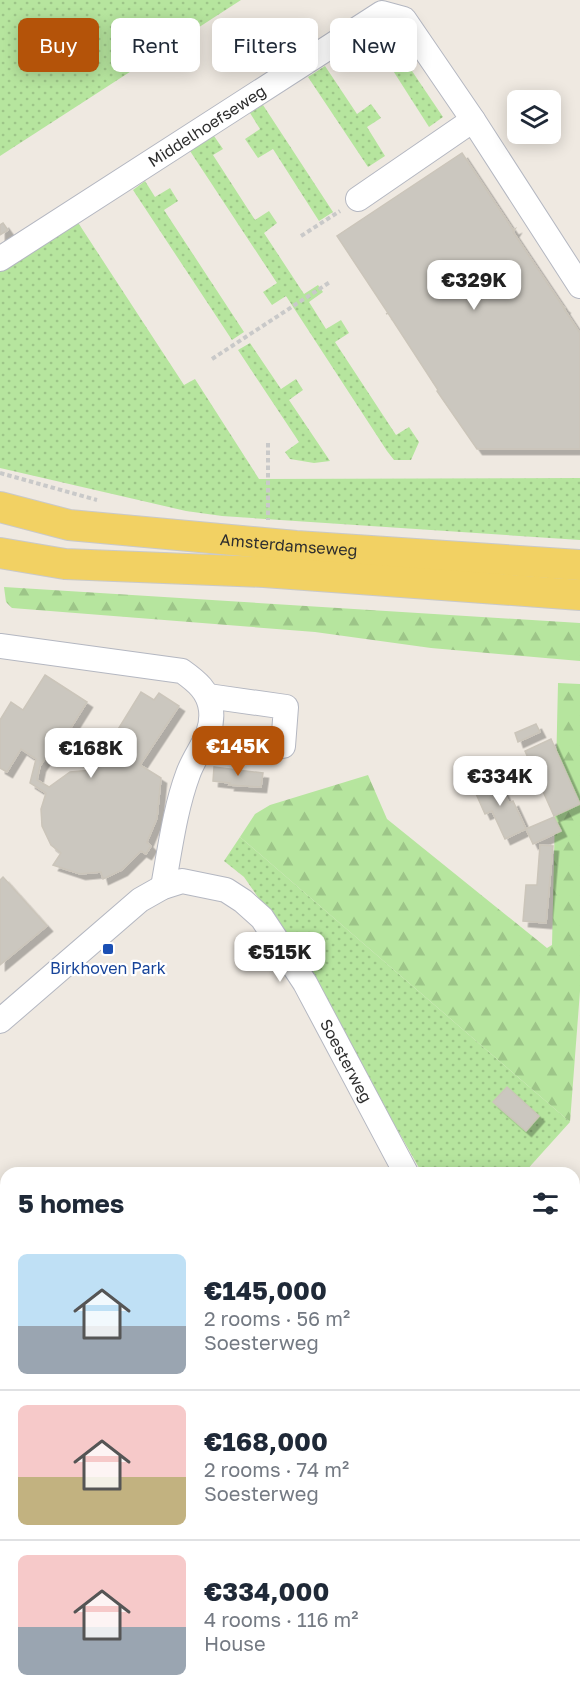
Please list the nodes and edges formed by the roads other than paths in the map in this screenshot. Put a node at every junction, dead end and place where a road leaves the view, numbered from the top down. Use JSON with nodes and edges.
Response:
{"nodes":[{"id":1,"x":473,"y":120,"type":"junction"},
{"id":2,"x":358,"y":199,"type":"road end"},
{"id":3,"x":0,"y":259,"type":"edge"},
{"id":4,"x":580,"y":286,"type":"edge"},
{"id":5,"x":0,"y":507,"type":"edge"},
{"id":6,"x":0,"y":553,"type":"edge"},
{"id":7,"x":580,"y":565,"type":"edge"},
{"id":8,"x":580,"y":595,"type":"edge"},
{"id":9,"x":0,"y":646,"type":"edge"},
{"id":10,"x":208,"y":696,"type":"junction"},
{"id":11,"x":207,"y":740,"type":"junction"},
{"id":12,"x":163,"y":887,"type":"junction"},
{"id":13,"x":0,"y":1021,"type":"edge"},
{"id":14,"x":403,"y":1167,"type":"edge"}],
"edges":[{"from":1,"to":2,"type":"street"},
{"from":1,"to":3,"type":"street","name":"Middelhoefseweg"},
{"from":1,"to":4,"type":"street","name":"Middelhoefseweg"},
{"from":5,"to":7,"type":"main road","name":"Amsterdamseweg"},
{"from":6,"to":8,"type":"main road","name":"Amsterdamseweg"},
{"from":9,"to":10,"type":"street"},
{"from":10,"to":11,"type":"street"},
{"from":10,"to":11,"type":"street"},
{"from":11,"to":12,"type":"street"},
{"from":12,"to":13,"type":"street","name":"Soesterweg"},
{"from":12,"to":14,"type":"street","name":"Soesterweg"}]}
